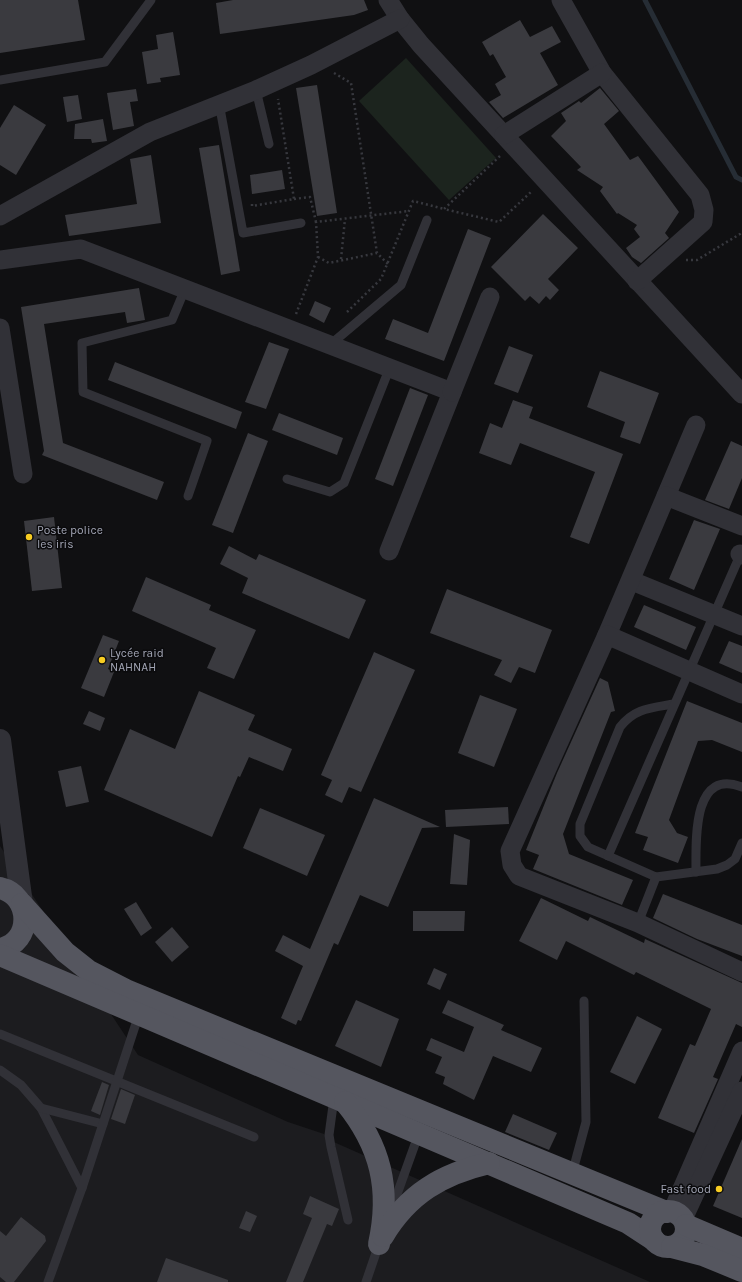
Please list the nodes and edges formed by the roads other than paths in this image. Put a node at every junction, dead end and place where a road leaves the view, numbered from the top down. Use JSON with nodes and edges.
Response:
{"nodes":[{"id":1,"x":151,"y":0,"type":"edge"},
{"id":2,"x":388,"y":0,"type":"edge"},
{"id":3,"x":561,"y":0,"type":"edge"},
{"id":4,"x":400,"y":19,"type":"junction"},
{"id":5,"x":602,"y":73,"type":"junction"},
{"id":6,"x":0,"y":80,"type":"edge"},
{"id":7,"x":256,"y":90,"type":"junction"},
{"id":8,"x":220,"y":103,"type":"junction"},
{"id":9,"x":508,"y":140,"type":"junction"},
{"id":10,"x":269,"y":144,"type":"dead end"},
{"id":11,"x":0,"y":216,"type":"edge"},
{"id":12,"x":427,"y":220,"type":"dead end"},
{"id":13,"x":301,"y":223,"type":"dead end"},
{"id":14,"x":0,"y":260,"type":"edge"},
{"id":15,"x":637,"y":281,"type":"junction"},
{"id":16,"x":185,"y":289,"type":"junction"},
{"id":17,"x":490,"y":297,"type":"dead end"},
{"id":18,"x":0,"y":328,"type":"edge"},
{"id":19,"x":331,"y":344,"type":"junction"},
{"id":20,"x":390,"y":367,"type":"junction"},
{"id":21,"x":452,"y":392,"type":"junction"},
{"id":22,"x":742,"y":394,"type":"edge"},
{"id":23,"x":696,"y":425,"type":"dead end"},
{"id":24,"x":23,"y":474,"type":"dead end"},
{"id":25,"x":288,"y":479,"type":"dead end"},
{"id":26,"x":188,"y":496,"type":"dead end"},
{"id":27,"x":666,"y":496,"type":"junction"},
{"id":28,"x":742,"y":526,"type":"edge"},
{"id":29,"x":389,"y":551,"type":"dead end"},
{"id":30,"x":741,"y":553,"type":"edge"},
{"id":31,"x":632,"y":581,"type":"junction"},
{"id":32,"x":713,"y":615,"type":"junction"},
{"id":33,"x":742,"y":626,"type":"edge"},
{"id":34,"x":607,"y":635,"type":"junction"},
{"id":35,"x":688,"y":670,"type":"junction"},
{"id":36,"x":742,"y":694,"type":"edge"},
{"id":37,"x":674,"y":704,"type":"junction"},
{"id":38,"x":0,"y":740,"type":"edge"},
{"id":39,"x":742,"y":787,"type":"edge"},
{"id":40,"x":9,"y":802,"type":"junction"},
{"id":41,"x":742,"y":843,"type":"edge"},
{"id":42,"x":0,"y":844,"type":"edge"},
{"id":43,"x":608,"y":856,"type":"junction"},
{"id":44,"x":696,"y":872,"type":"junction"},
{"id":45,"x":656,"y":877,"type":"junction"},
{"id":46,"x":0,"y":888,"type":"edge"},
{"id":47,"x":22,"y":904,"type":"junction"},
{"id":48,"x":638,"y":923,"type":"junction"},
{"id":49,"x":0,"y":949,"type":"edge"},
{"id":50,"x":0,"y":955,"type":"edge"},
{"id":51,"x":742,"y":972,"type":"edge"},
{"id":52,"x":584,"y":1001,"type":"dead end"},
{"id":53,"x":139,"y":1014,"type":"junction"},
{"id":54,"x":0,"y":1034,"type":"edge"},
{"id":55,"x":742,"y":1050,"type":"edge"},
{"id":56,"x":0,"y":1070,"type":"edge"},
{"id":57,"x":117,"y":1082,"type":"junction"},
{"id":58,"x":742,"y":1091,"type":"edge"},
{"id":59,"x":339,"y":1099,"type":"junction"},
{"id":60,"x":41,"y":1108,"type":"junction"},
{"id":61,"x":104,"y":1124,"type":"junction"},
{"id":62,"x":423,"y":1124,"type":"junction"},
{"id":63,"x":254,"y":1137,"type":"dead end"},
{"id":64,"x":489,"y":1163,"type":"junction"},
{"id":65,"x":572,"y":1174,"type":"junction"},
{"id":66,"x":82,"y":1188,"type":"junction"},
{"id":67,"x":677,"y":1217,"type":"junction"},
{"id":68,"x":348,"y":1220,"type":"dead end"},
{"id":69,"x":379,"y":1244,"type":"junction"},
{"id":70,"x":663,"y":1244,"type":"junction"},
{"id":71,"x":742,"y":1249,"type":"edge"},
{"id":72,"x":742,"y":1271,"type":"edge"},
{"id":73,"x":48,"y":1282,"type":"edge"},
{"id":74,"x":366,"y":1282,"type":"edge"}],
"edges":[{"from":1,"to":6,"type":"lane"},
{"from":2,"to":4,"type":"street"},
{"from":3,"to":5,"type":"street"},
{"from":4,"to":7,"type":"street"},
{"from":4,"to":9,"type":"street"},
{"from":5,"to":9,"type":"street"},
{"from":5,"to":15,"type":"street"},
{"from":7,"to":8,"type":"street"},
{"from":7,"to":10,"type":"lane"},
{"from":8,"to":11,"type":"street"},
{"from":8,"to":13,"type":"lane"},
{"from":9,"to":15,"type":"street"},
{"from":12,"to":19,"type":"lane"},
{"from":14,"to":16,"type":"street"},
{"from":15,"to":22,"type":"street"},
{"from":16,"to":19,"type":"street"},
{"from":16,"to":26,"type":"lane"},
{"from":17,"to":21,"type":"street"},
{"from":18,"to":24,"type":"street"},
{"from":19,"to":20,"type":"street"},
{"from":20,"to":21,"type":"street"},
{"from":20,"to":25,"type":"lane"},
{"from":21,"to":29,"type":"street"},
{"from":23,"to":27,"type":"street"},
{"from":27,"to":28,"type":"street"},
{"from":27,"to":31,"type":"street"},
{"from":30,"to":32,"type":"lane"},
{"from":31,"to":32,"type":"street"},
{"from":31,"to":34,"type":"street"},
{"from":32,"to":33,"type":"street"},
{"from":32,"to":35,"type":"lane"},
{"from":34,"to":35,"type":"street"},
{"from":34,"to":48,"type":"street"},
{"from":35,"to":36,"type":"street"},
{"from":35,"to":37,"type":"lane"},
{"from":37,"to":43,"type":"lane"},
{"from":37,"to":43,"type":"lane"},
{"from":38,"to":40,"type":"street"},
{"from":39,"to":44,"type":"lane"},
{"from":40,"to":42,"type":"street"},
{"from":40,"to":47,"type":"street"},
{"from":41,"to":44,"type":"lane"},
{"from":43,"to":45,"type":"lane"},
{"from":44,"to":45,"type":"lane"},
{"from":45,"to":48,"type":"lane"},
{"from":46,"to":47,"type":"highway"},
{"from":47,"to":49,"type":"highway"},
{"from":47,"to":62,"type":"highway"},
{"from":48,"to":51,"type":"street"},
{"from":50,"to":53,"type":"highway"},
{"from":52,"to":65,"type":"lane"},
{"from":53,"to":57,"type":"lane"},
{"from":53,"to":59,"type":"highway"},
{"from":54,"to":57,"type":"lane"},
{"from":55,"to":67,"type":"street"},
{"from":56,"to":60,"type":"lane"},
{"from":57,"to":61,"type":"lane"},
{"from":57,"to":63,"type":"lane"},
{"from":58,"to":67,"type":"street"},
{"from":59,"to":62,"type":"highway"},
{"from":59,"to":68,"type":"lane"},
{"from":59,"to":69,"type":"highway"},
{"from":60,"to":61,"type":"lane"},
{"from":60,"to":66,"type":"lane"},
{"from":61,"to":66,"type":"lane"},
{"from":62,"to":64,"type":"highway"},
{"from":62,"to":65,"type":"highway"},
{"from":62,"to":69,"type":"lane"},
{"from":64,"to":69,"type":"highway"},
{"from":64,"to":70,"type":"highway"},
{"from":65,"to":67,"type":"highway"},
{"from":66,"to":73,"type":"lane"},
{"from":67,"to":70,"type":"highway"},
{"from":67,"to":70,"type":"highway"},
{"from":67,"to":71,"type":"highway"},
{"from":69,"to":74,"type":"lane"},
{"from":70,"to":72,"type":"highway"}]}
